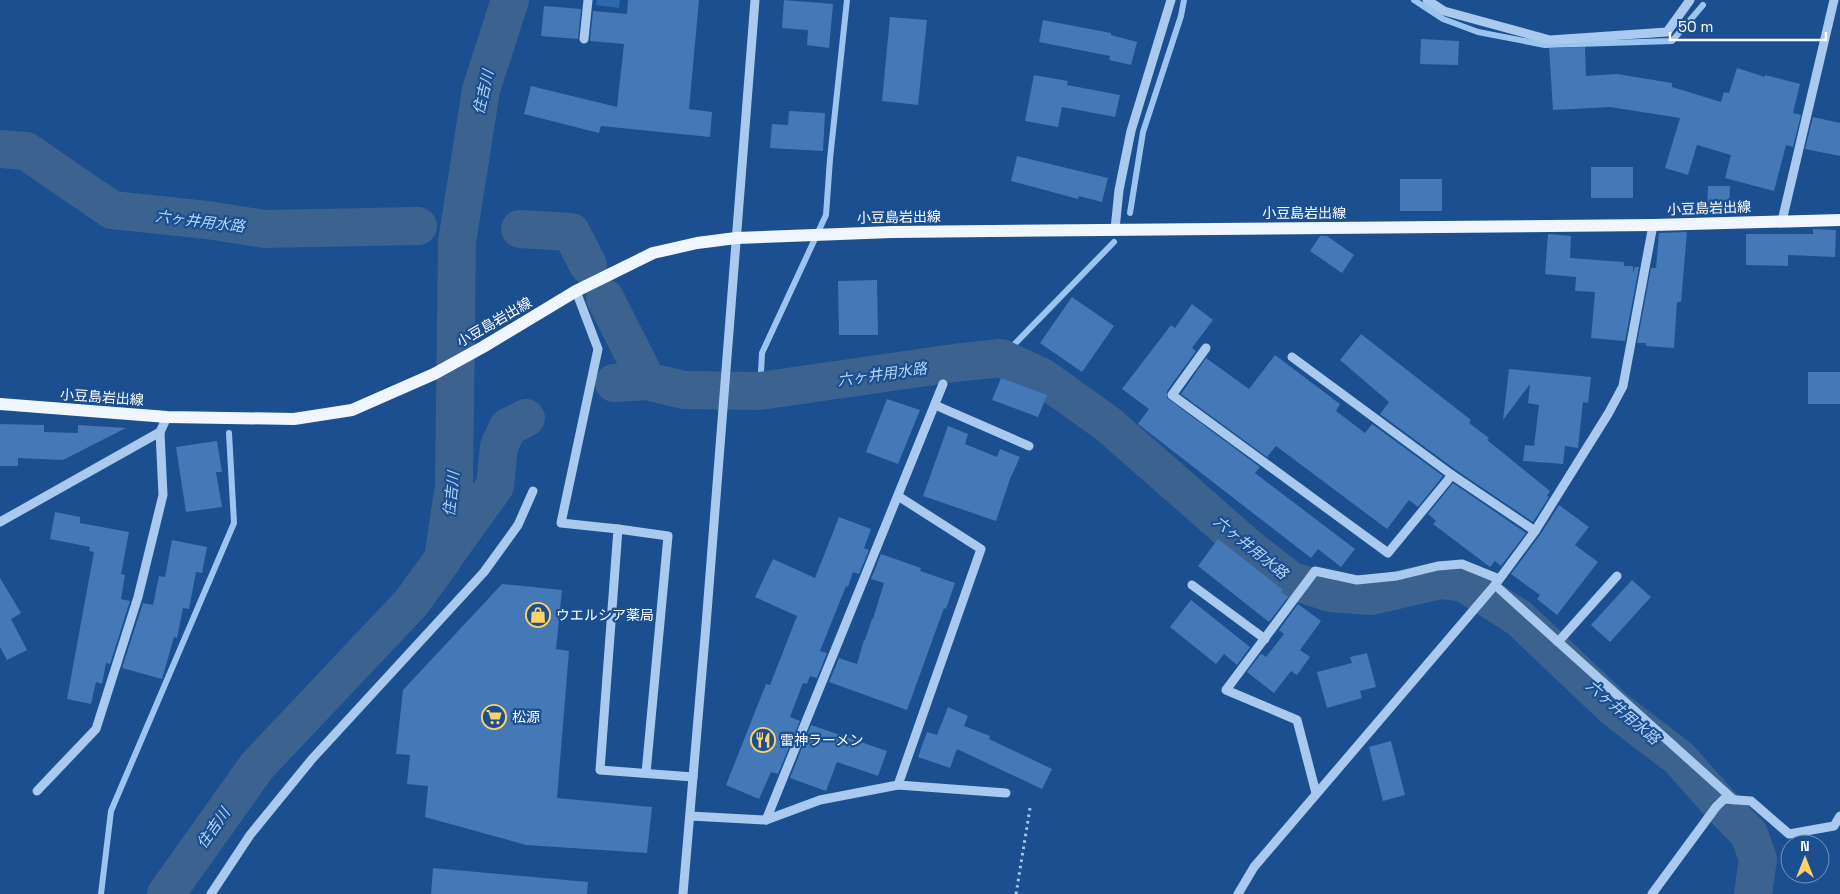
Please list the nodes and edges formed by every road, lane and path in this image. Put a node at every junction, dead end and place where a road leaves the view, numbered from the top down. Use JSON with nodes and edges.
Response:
{"nodes":[{"id":1,"x":588,"y":0,"type":"edge"},
{"id":2,"x":755,"y":0,"type":"edge"},
{"id":3,"x":1171,"y":0,"type":"edge"},
{"id":4,"x":1427,"y":0,"type":"edge"},
{"id":5,"x":1690,"y":0,"type":"edge"},
{"id":6,"x":1834,"y":0,"type":"edge"},
{"id":7,"x":584,"y":39,"type":"dead end"},
{"id":8,"x":1840,"y":220,"type":"edge"},
{"id":9,"x":1782,"y":221,"type":"junction"},
{"id":10,"x":1653,"y":225,"type":"junction"},
{"id":11,"x":1115,"y":229,"type":"junction"},
{"id":12,"x":736,"y":238,"type":"junction"},
{"id":13,"x":576,"y":291,"type":"junction"},
{"id":14,"x":1206,"y":348,"type":"dead end"},
{"id":15,"x":1292,"y":357,"type":"dead end"},
{"id":16,"x":943,"y":384,"type":"dead end"},
{"id":17,"x":0,"y":404,"type":"edge"},
{"id":18,"x":935,"y":405,"type":"junction"},
{"id":19,"x":167,"y":417,"type":"junction"},
{"id":20,"x":160,"y":432,"type":"junction"},
{"id":21,"x":1028,"y":446,"type":"dead end"},
{"id":22,"x":1452,"y":475,"type":"junction"},
{"id":23,"x":533,"y":491,"type":"dead end"},
{"id":24,"x":898,"y":496,"type":"junction"},
{"id":25,"x":0,"y":522,"type":"edge"},
{"id":26,"x":618,"y":529,"type":"junction"},
{"id":27,"x":1535,"y":532,"type":"junction"},
{"id":28,"x":1617,"y":576,"type":"dead end"},
{"id":29,"x":1495,"y":584,"type":"junction"},
{"id":30,"x":1192,"y":585,"type":"dead end"},
{"id":31,"x":1265,"y":638,"type":"junction"},
{"id":32,"x":1558,"y":642,"type":"junction"},
{"id":33,"x":646,"y":773,"type":"junction"},
{"id":34,"x":693,"y":777,"type":"junction"},
{"id":35,"x":898,"y":785,"type":"junction"},
{"id":36,"x":37,"y":791,"type":"dead end"},
{"id":37,"x":1006,"y":793,"type":"dead end"},
{"id":38,"x":1316,"y":793,"type":"junction"},
{"id":39,"x":1734,"y":800,"type":"junction"},
{"id":40,"x":1030,"y":808,"type":"dead end"},
{"id":41,"x":690,"y":816,"type":"junction"},
{"id":42,"x":1840,"y":816,"type":"edge"},
{"id":43,"x":766,"y":820,"type":"junction"},
{"id":44,"x":211,"y":894,"type":"edge"},
{"id":45,"x":683,"y":894,"type":"edge"},
{"id":46,"x":1016,"y":894,"type":"edge"},
{"id":47,"x":1238,"y":894,"type":"edge"},
{"id":48,"x":1652,"y":894,"type":"edge"}],
"edges":[{"from":1,"to":7,"type":"street"},
{"from":2,"to":12,"type":"street"},
{"from":3,"to":11,"type":"street"},
{"from":4,"to":5,"type":"street"},
{"from":6,"to":9,"type":"street"},
{"from":8,"to":9,"type":"main road","name":"小豆島岩出線"},
{"from":9,"to":10,"type":"main road","name":"小豆島岩出線"},
{"from":10,"to":11,"type":"main road","name":"小豆島岩出線"},
{"from":10,"to":27,"type":"street"},
{"from":11,"to":12,"type":"main road","name":"小豆島岩出線"},
{"from":12,"to":13,"type":"main road","name":"小豆島岩出線"},
{"from":12,"to":34,"type":"street"},
{"from":13,"to":19,"type":"main road","name":"小豆島岩出線"},
{"from":13,"to":26,"type":"street"},
{"from":14,"to":22,"type":"street"},
{"from":15,"to":22,"type":"street"},
{"from":16,"to":18,"type":"street"},
{"from":17,"to":19,"type":"main road","name":"小豆島岩出線"},
{"from":18,"to":21,"type":"street"},
{"from":18,"to":24,"type":"street"},
{"from":19,"to":20,"type":"street"},
{"from":20,"to":25,"type":"street"},
{"from":20,"to":36,"type":"street"},
{"from":22,"to":27,"type":"street"},
{"from":23,"to":44,"type":"street"},
{"from":24,"to":35,"type":"street"},
{"from":24,"to":43,"type":"street"},
{"from":26,"to":33,"type":"street"},
{"from":26,"to":33,"type":"street"},
{"from":27,"to":29,"type":"street"},
{"from":28,"to":32,"type":"street"},
{"from":29,"to":31,"type":"street"},
{"from":29,"to":32,"type":"street"},
{"from":29,"to":38,"type":"street"},
{"from":30,"to":31,"type":"street"},
{"from":31,"to":38,"type":"street"},
{"from":32,"to":39,"type":"street"},
{"from":33,"to":34,"type":"street"},
{"from":34,"to":41,"type":"street"},
{"from":35,"to":37,"type":"street"},
{"from":35,"to":43,"type":"street"},
{"from":38,"to":47,"type":"street"},
{"from":39,"to":42,"type":"street"},
{"from":39,"to":48,"type":"street"},
{"from":40,"to":46,"type":"path"},
{"from":41,"to":43,"type":"street"},
{"from":41,"to":45,"type":"street"}]}
